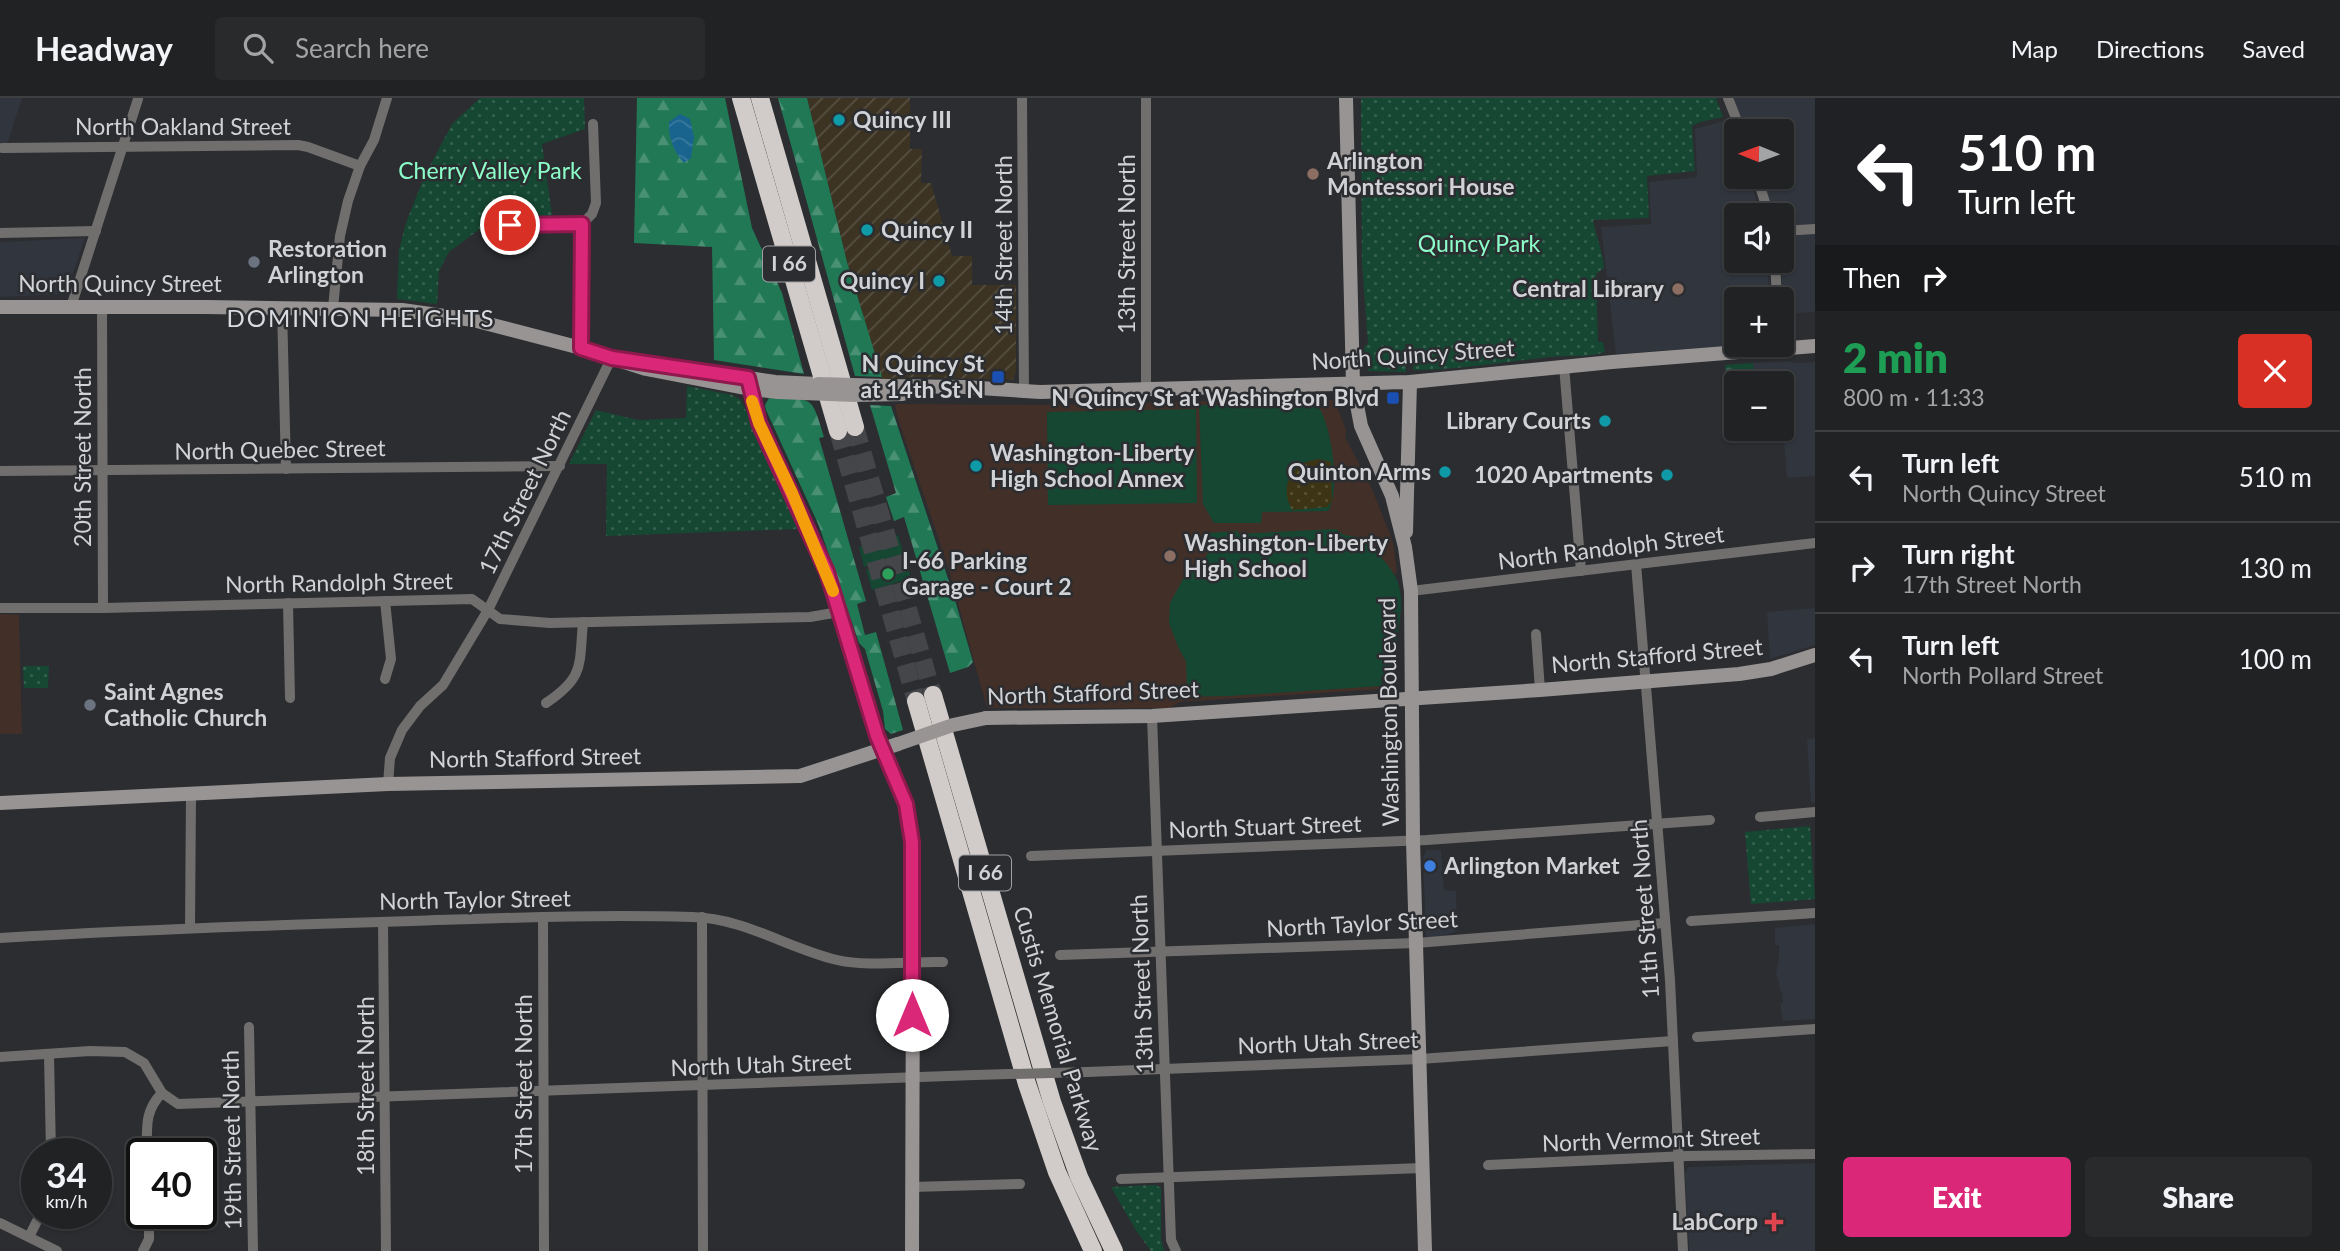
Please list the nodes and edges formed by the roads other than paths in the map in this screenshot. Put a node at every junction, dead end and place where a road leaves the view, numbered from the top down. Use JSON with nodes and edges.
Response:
{"nodes":[{"id":1,"x":387,"y":98,"type":"edge"},
{"id":2,"x":741,"y":98,"type":"edge"},
{"id":3,"x":760,"y":98,"type":"edge"},
{"id":4,"x":1022,"y":98,"type":"edge"},
{"id":5,"x":1146,"y":98,"type":"edge"},
{"id":6,"x":1346,"y":98,"type":"edge"},
{"id":7,"x":1728,"y":98,"type":"edge"},
{"id":8,"x":138,"y":99,"type":"edge"},
{"id":9,"x":1736,"y":119,"type":"edge"},
{"id":10,"x":593,"y":124,"type":"dead end"},
{"id":11,"x":122,"y":147,"type":"junction"},
{"id":12,"x":2,"y":148,"type":"dead end"},
{"id":13,"x":360,"y":166,"type":"junction"},
{"id":14,"x":582,"y":224,"type":"junction"},
{"id":15,"x":510,"y":225,"type":"dead end"},
{"id":16,"x":1815,"y":229,"type":"edge"},
{"id":17,"x":1794,"y":230,"type":"edge"},
{"id":18,"x":96,"y":231,"type":"junction"},
{"id":19,"x":0,"y":233,"type":"edge"},
{"id":20,"x":0,"y":307,"type":"edge"},
{"id":21,"x":71,"y":307,"type":"junction"},
{"id":22,"x":102,"y":307,"type":"junction"},
{"id":23,"x":282,"y":308,"type":"junction"},
{"id":24,"x":333,"y":308,"type":"junction"},
{"id":25,"x":1815,"y":346,"type":"edge"},
{"id":26,"x":1794,"y":347,"type":"edge"},
{"id":27,"x":581,"y":348,"type":"junction"},
{"id":28,"x":1724,"y":352,"type":"edge"},
{"id":29,"x":612,"y":358,"type":"junction"},
{"id":30,"x":1564,"y":366,"type":"junction"},
{"id":31,"x":1410,"y":382,"type":"junction"},
{"id":32,"x":749,"y":384,"type":"junction"},
{"id":33,"x":1353,"y":384,"type":"junction"},
{"id":34,"x":1146,"y":389,"type":"junction"},
{"id":35,"x":1018,"y":391,"type":"junction"},
{"id":36,"x":560,"y":466,"type":"junction"},
{"id":37,"x":286,"y":469,"type":"junction"},
{"id":38,"x":0,"y":471,"type":"edge"},
{"id":39,"x":103,"y":471,"type":"junction"},
{"id":40,"x":1815,"y":543,"type":"edge"},
{"id":41,"x":1405,"y":547,"type":"junction"},
{"id":42,"x":1636,"y":564,"type":"junction"},
{"id":43,"x":1581,"y":571,"type":"junction"},
{"id":44,"x":1411,"y":591,"type":"junction"},
{"id":45,"x":385,"y":601,"type":"junction"},
{"id":46,"x":288,"y":603,"type":"junction"},
{"id":47,"x":0,"y":608,"type":"edge"},
{"id":48,"x":103,"y":608,"type":"junction"},
{"id":49,"x":488,"y":610,"type":"junction"},
{"id":50,"x":839,"y":612,"type":"junction"},
{"id":51,"x":583,"y":622,"type":"junction"},
{"id":52,"x":1536,"y":634,"type":"dead end"},
{"id":53,"x":1815,"y":655,"type":"edge"},
{"id":54,"x":385,"y":679,"type":"dead end"},
{"id":55,"x":1647,"y":680,"type":"junction"},
{"id":56,"x":1540,"y":690,"type":"junction"},
{"id":57,"x":933,"y":695,"type":"tunnel mouth"},
{"id":58,"x":289,"y":698,"type":"dead end"},
{"id":59,"x":1410,"y":698,"type":"junction"},
{"id":60,"x":916,"y":701,"type":"tunnel mouth"},
{"id":61,"x":546,"y":703,"type":"dead end"},
{"id":62,"x":1152,"y":716,"type":"junction"},
{"id":63,"x":883,"y":749,"type":"junction"},
{"id":64,"x":387,"y":784,"type":"junction"},
{"id":65,"x":191,"y":795,"type":"junction"},
{"id":66,"x":0,"y":803,"type":"edge"},
{"id":67,"x":1815,"y":812,"type":"edge"},
{"id":68,"x":1760,"y":817,"type":"dead end"},
{"id":69,"x":1710,"y":820,"type":"dead end"},
{"id":70,"x":1658,"y":823,"type":"junction"},
{"id":71,"x":1413,"y":841,"type":"junction"},
{"id":72,"x":1158,"y":850,"type":"junction"},
{"id":73,"x":1031,"y":856,"type":"dead end"},
{"id":74,"x":1815,"y":913,"type":"edge"},
{"id":75,"x":543,"y":917,"type":"junction"},
{"id":76,"x":702,"y":918,"type":"junction"},
{"id":77,"x":1690,"y":921,"type":"dead end"},
{"id":78,"x":383,"y":922,"type":"junction"},
{"id":79,"x":1665,"y":923,"type":"junction"},
{"id":80,"x":190,"y":927,"type":"junction"},
{"id":81,"x":0,"y":938,"type":"edge"},
{"id":82,"x":1416,"y":943,"type":"junction"},
{"id":83,"x":1160,"y":951,"type":"junction"},
{"id":84,"x":1060,"y":955,"type":"dead end"},
{"id":85,"x":913,"y":961,"type":"junction"},
{"id":86,"x":943,"y":961,"type":"dead end"},
{"id":87,"x":1006,"y":1011,"type":"junction"},
{"id":88,"x":249,"y":1027,"type":"dead end"},
{"id":89,"x":1815,"y":1029,"type":"edge"},
{"id":90,"x":1697,"y":1037,"type":"dead end"},
{"id":91,"x":1673,"y":1041,"type":"junction"},
{"id":92,"x":49,"y":1055,"type":"junction"},
{"id":93,"x":0,"y":1057,"type":"edge"},
{"id":94,"x":1420,"y":1059,"type":"junction"},
{"id":95,"x":1164,"y":1069,"type":"junction"},
{"id":96,"x":912,"y":1079,"type":"junction"},
{"id":97,"x":703,"y":1086,"type":"junction"},
{"id":98,"x":543,"y":1092,"type":"junction"},
{"id":99,"x":162,"y":1093,"type":"junction"},
{"id":100,"x":386,"y":1097,"type":"junction"},
{"id":101,"x":252,"y":1102,"type":"junction"},
{"id":102,"x":1052,"y":1102,"type":"junction"},
{"id":103,"x":51,"y":1138,"type":"edge"},
{"id":104,"x":147,"y":1138,"type":"edge"},
{"id":105,"x":1815,"y":1154,"type":"edge"},
{"id":106,"x":1680,"y":1157,"type":"junction"},
{"id":107,"x":1488,"y":1165,"type":"dead end"},
{"id":108,"x":1423,"y":1168,"type":"junction"},
{"id":109,"x":1170,"y":1177,"type":"junction"},
{"id":110,"x":1121,"y":1179,"type":"dead end"},
{"id":111,"x":1020,"y":1184,"type":"dead end"},
{"id":112,"x":912,"y":1187,"type":"junction"},
{"id":113,"x":0,"y":1223,"type":"edge"},
{"id":114,"x":33,"y":1229,"type":"edge"},
{"id":115,"x":149,"y":1229,"type":"edge"},
{"id":116,"x":29,"y":1237,"type":"junction"},
{"id":117,"x":57,"y":1251,"type":"edge"},
{"id":118,"x":143,"y":1251,"type":"edge"},
{"id":119,"x":253,"y":1251,"type":"edge"},
{"id":120,"x":386,"y":1251,"type":"edge"},
{"id":121,"x":544,"y":1251,"type":"edge"},
{"id":122,"x":703,"y":1251,"type":"edge"},
{"id":123,"x":912,"y":1251,"type":"edge"},
{"id":124,"x":1079,"y":1251,"type":"edge"},
{"id":125,"x":1093,"y":1251,"type":"edge"},
{"id":126,"x":1114,"y":1251,"type":"edge"},
{"id":127,"x":1127,"y":1251,"type":"edge"},
{"id":128,"x":1176,"y":1251,"type":"edge"},
{"id":129,"x":1425,"y":1251,"type":"edge"},
{"id":130,"x":1683,"y":1251,"type":"edge"}],
"edges":[{"from":1,"to":13,"type":"street"},
{"from":2,"to":3,"type":"highway","number":"I 66"},
{"from":4,"to":35,"type":"street","name":"14th Street North"},
{"from":5,"to":34,"type":"street","name":"13th Street North"},
{"from":6,"to":33,"type":"main road","name":"Washington Boulevard"},
{"from":7,"to":9,"type":"street"},
{"from":8,"to":11,"type":"street"},
{"from":10,"to":14,"type":"street"},
{"from":11,"to":12,"type":"street","name":"North Oakland Street"},
{"from":11,"to":13,"type":"street","name":"North Oakland Street"},
{"from":11,"to":18,"type":"street"},
{"from":13,"to":24,"type":"street"},
{"from":14,"to":15,"type":"street"},
{"from":14,"to":27,"type":"street"},
{"from":16,"to":17,"type":"street"},
{"from":18,"to":19,"type":"street"},
{"from":18,"to":21,"type":"street"},
{"from":20,"to":21,"type":"main road","name":"North Quincy Street"},
{"from":21,"to":22,"type":"main road","name":"North Quincy Street"},
{"from":22,"to":23,"type":"main road","name":"North Quincy Street"},
{"from":22,"to":39,"type":"street","name":"20th Street North"},
{"from":23,"to":24,"type":"main road","name":"North Quincy Street"},
{"from":23,"to":37,"type":"street"},
{"from":24,"to":27,"type":"main road","name":"North Quincy Street"},
{"from":25,"to":26,"type":"main road","name":"North Quincy Street"},
{"from":27,"to":29,"type":"main road","name":"North Quincy Street"},
{"from":28,"to":30,"type":"main road","name":"North Quincy Street"},
{"from":29,"to":32,"type":"main road","name":"North Quincy Street"},
{"from":29,"to":36,"type":"street","name":"17th Street North"},
{"from":30,"to":31,"type":"main road","name":"North Quincy Street"},
{"from":30,"to":43,"type":"street"},
{"from":31,"to":33,"type":"main road","name":"North Quincy Street"},
{"from":31,"to":41,"type":"main road"},
{"from":32,"to":35,"type":"main road","name":"North Quincy Street","bridge":true},
{"from":32,"to":50,"type":"main road"},
{"from":33,"to":34,"type":"main road","name":"North Quincy Street"},
{"from":33,"to":41,"type":"main road","name":"Washington Boulevard"},
{"from":34,"to":35,"type":"main road","name":"North Quincy Street"},
{"from":36,"to":37,"type":"street","name":"North Quebec Street"},
{"from":36,"to":49,"type":"street","name":"17th Street North"},
{"from":37,"to":39,"type":"street","name":"North Quebec Street"},
{"from":38,"to":39,"type":"street","name":"North Quebec Street"},
{"from":39,"to":48,"type":"street","name":"20th Street North"},
{"from":40,"to":42,"type":"street","name":"North Randolph Street"},
{"from":41,"to":44,"type":"main road","name":"Washington Boulevard"},
{"from":42,"to":43,"type":"street","name":"North Randolph Street"},
{"from":42,"to":55,"type":"street","name":"11th Street North"},
{"from":43,"to":44,"type":"street","name":"North Randolph Street"},
{"from":44,"to":59,"type":"main road","name":"Washington Boulevard"},
{"from":45,"to":46,"type":"street","name":"North Randolph Street"},
{"from":45,"to":49,"type":"street","name":"North Randolph Street"},
{"from":45,"to":54,"type":"street"},
{"from":46,"to":48,"type":"street","name":"North Randolph Street"},
{"from":46,"to":58,"type":"street"},
{"from":47,"to":48,"type":"street","name":"North Randolph Street"},
{"from":49,"to":51,"type":"street","name":"North Randolph Street"},
{"from":49,"to":64,"type":"street","name":"17th Street North"},
{"from":50,"to":51,"type":"street","name":"North Randolph Street"},
{"from":50,"to":63,"type":"main road"},
{"from":51,"to":61,"type":"street"},
{"from":52,"to":56,"type":"street"},
{"from":53,"to":55,"type":"main road","name":"North Stafford Street"},
{"from":55,"to":56,"type":"main road","name":"North Stafford Street"},
{"from":55,"to":70,"type":"street","name":"11th Street North"},
{"from":56,"to":59,"type":"main road","name":"North Stafford Street"},
{"from":57,"to":102,"type":"highway","name":"Custis Memorial Parkway","number":"I 66"},
{"from":59,"to":62,"type":"main road","name":"North Stafford Street"},
{"from":59,"to":71,"type":"main road","name":"Washington Boulevard"},
{"from":60,"to":87,"type":"highway","name":"Custis Memorial Parkway","number":"I 66"},
{"from":62,"to":63,"type":"main road","name":"North Stafford Street","bridge":true},
{"from":62,"to":72,"type":"street","name":"13th Street North"},
{"from":63,"to":64,"type":"main road","name":"North Stafford Street"},
{"from":63,"to":85,"type":"main road"},
{"from":64,"to":65,"type":"main road","name":"North Stafford Street"},
{"from":65,"to":66,"type":"main road","name":"North Stafford Street"},
{"from":65,"to":80,"type":"street"},
{"from":67,"to":68,"type":"street"},
{"from":69,"to":70,"type":"street","name":"North Stuart Street"},
{"from":70,"to":71,"type":"street","name":"North Stuart Street"},
{"from":70,"to":79,"type":"street","name":"11th Street North"},
{"from":71,"to":72,"type":"street","name":"North Stuart Street"},
{"from":71,"to":82,"type":"main road","name":"Washington Boulevard"},
{"from":72,"to":73,"type":"street","name":"North Stuart Street"},
{"from":72,"to":83,"type":"street","name":"13th Street North"},
{"from":74,"to":77,"type":"street"},
{"from":75,"to":76,"type":"street","name":"North Taylor Street"},
{"from":75,"to":78,"type":"street","name":"North Taylor Street"},
{"from":75,"to":98,"type":"street","name":"17th Street North"},
{"from":76,"to":85,"type":"street","name":"North Taylor Street"},
{"from":76,"to":97,"type":"street"},
{"from":78,"to":80,"type":"street","name":"North Taylor Street"},
{"from":78,"to":100,"type":"street","name":"18th Street North"},
{"from":79,"to":82,"type":"street","name":"North Taylor Street"},
{"from":79,"to":91,"type":"street","name":"11th Street North"},
{"from":80,"to":81,"type":"street","name":"North Taylor Street"},
{"from":82,"to":83,"type":"street","name":"North Taylor Street"},
{"from":82,"to":94,"type":"main road","name":"Washington Boulevard"},
{"from":83,"to":84,"type":"street","name":"North Taylor Street"},
{"from":83,"to":95,"type":"street","name":"13th Street North"},
{"from":85,"to":86,"type":"street","name":"North Taylor Street"},
{"from":85,"to":96,"type":"main road"},
{"from":87,"to":124,"type":"highway"},
{"from":87,"to":125,"type":"highway","name":"Custis Memorial Parkway","number":"I 66"},
{"from":88,"to":101,"type":"street","name":"19th Street North"},
{"from":89,"to":90,"type":"street"},
{"from":91,"to":94,"type":"street","name":"North Utah Street"},
{"from":91,"to":106,"type":"street","name":"11th Street North"},
{"from":92,"to":93,"type":"street"},
{"from":92,"to":99,"type":"street"},
{"from":92,"to":103,"type":"street"},
{"from":94,"to":95,"type":"street","name":"North Utah Street"},
{"from":94,"to":108,"type":"main road","name":"Washington Boulevard"},
{"from":95,"to":96,"type":"street","name":"North Utah Street","bridge":true},
{"from":95,"to":109,"type":"street","name":"13th Street North"},
{"from":96,"to":97,"type":"street","name":"North Utah Street"},
{"from":96,"to":112,"type":"main road"},
{"from":97,"to":98,"type":"street","name":"North Utah Street"},
{"from":97,"to":122,"type":"street"},
{"from":98,"to":100,"type":"street","name":"North Utah Street"},
{"from":98,"to":121,"type":"street","name":"17th Street North"},
{"from":99,"to":101,"type":"street","name":"North Utah Street"},
{"from":99,"to":104,"type":"street"},
{"from":100,"to":101,"type":"street","name":"North Utah Street"},
{"from":100,"to":120,"type":"street","name":"18th Street North"},
{"from":101,"to":119,"type":"street","name":"19th Street North"},
{"from":102,"to":126,"type":"highway","name":"Custis Memorial Parkway","number":"I 66"},
{"from":102,"to":127,"type":"highway"},
{"from":105,"to":106,"type":"street","name":"North Vermont Street"},
{"from":106,"to":107,"type":"street","name":"North Vermont Street"},
{"from":106,"to":130,"type":"street","name":"11th Street North"},
{"from":108,"to":109,"type":"street"},
{"from":108,"to":129,"type":"main road","name":"Washington Boulevard"},
{"from":109,"to":110,"type":"street"},
{"from":109,"to":128,"type":"street","name":"13th Street North"},
{"from":111,"to":112,"type":"street"},
{"from":112,"to":123,"type":"main road"},
{"from":113,"to":116,"type":"street"},
{"from":114,"to":116,"type":"street"},
{"from":115,"to":118,"type":"street"},
{"from":116,"to":117,"type":"street"}]}
